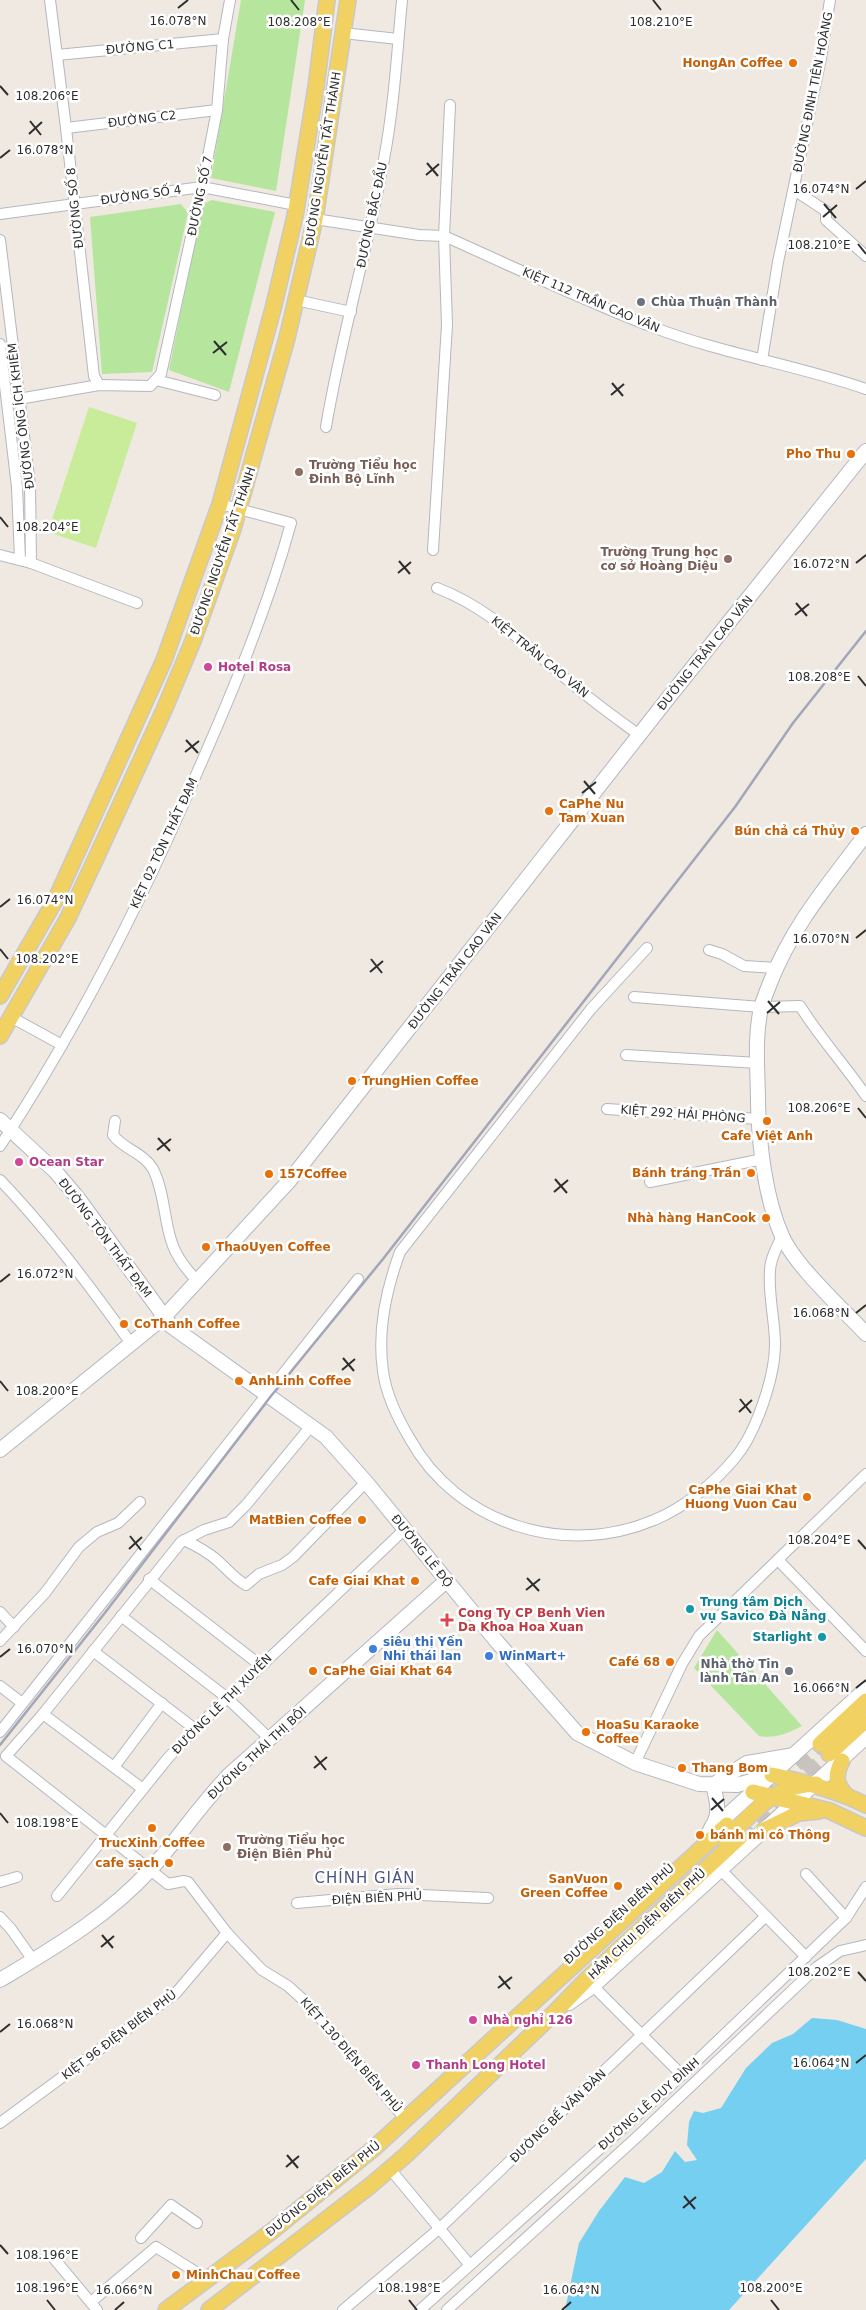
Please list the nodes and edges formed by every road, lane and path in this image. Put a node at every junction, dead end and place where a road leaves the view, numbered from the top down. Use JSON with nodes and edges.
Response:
{"nodes":[{"id":1,"x":50,"y":0,"type":"edge"},
{"id":2,"x":230,"y":0,"type":"edge"},
{"id":3,"x":327,"y":0,"type":"edge"},
{"id":4,"x":348,"y":0,"type":"edge"},
{"id":5,"x":402,"y":0,"type":"edge"},
{"id":6,"x":830,"y":0,"type":"edge"},
{"id":7,"x":343,"y":33,"type":"junction"},
{"id":8,"x":224,"y":39,"type":"junction"},
{"id":9,"x":398,"y":39,"type":"junction"},
{"id":10,"x":57,"y":55,"type":"junction"},
{"id":11,"x":450,"y":105,"type":"dead end"},
{"id":12,"x":217,"y":110,"type":"junction"},
{"id":13,"x":66,"y":128,"type":"junction"},
{"id":14,"x":202,"y":187,"type":"junction"},
{"id":15,"x":794,"y":190,"type":"junction"},
{"id":16,"x":75,"y":204,"type":"junction"},
{"id":17,"x":296,"y":211,"type":"junction"},
{"id":18,"x":0,"y":214,"type":"edge"},
{"id":19,"x":315,"y":219,"type":"junction"},
{"id":20,"x":370,"y":227,"type":"junction"},
{"id":21,"x":444,"y":236,"type":"junction"},
{"id":22,"x":0,"y":240,"type":"edge"},
{"id":23,"x":866,"y":256,"type":"edge"},
{"id":24,"x":296,"y":300,"type":"junction"},
{"id":25,"x":351,"y":312,"type":"junction"},
{"id":26,"x":0,"y":344,"type":"edge"},
{"id":27,"x":762,"y":360,"type":"junction"},
{"id":28,"x":153,"y":383,"type":"junction"},
{"id":29,"x":99,"y":385,"type":"junction"},
{"id":30,"x":866,"y":390,"type":"edge"},
{"id":31,"x":216,"y":395,"type":"dead end"},
{"id":32,"x":19,"y":399,"type":"junction"},
{"id":33,"x":7,"y":401,"type":"junction"},
{"id":34,"x":326,"y":427,"type":"dead end"},
{"id":35,"x":866,"y":451,"type":"edge"},
{"id":36,"x":220,"y":504,"type":"junction"},
{"id":37,"x":240,"y":509,"type":"junction"},
{"id":38,"x":433,"y":550,"type":"dead end"},
{"id":39,"x":0,"y":555,"type":"edge"},
{"id":40,"x":20,"y":559,"type":"junction"},
{"id":41,"x":31,"y":563,"type":"junction"},
{"id":42,"x":436,"y":588,"type":"dead end"},
{"id":43,"x":137,"y":603,"type":"dead end"},
{"id":44,"x":640,"y":735,"type":"junction"},
{"id":45,"x":107,"y":784,"type":"junction"},
{"id":46,"x":126,"y":791,"type":"junction"},
{"id":47,"x":866,"y":834,"type":"edge"},
{"id":48,"x":647,"y":948,"type":"dead end"},
{"id":49,"x":709,"y":950,"type":"dead end"},
{"id":50,"x":776,"y":968,"type":"junction"},
{"id":51,"x":0,"y":996,"type":"edge"},
{"id":52,"x":634,"y":997,"type":"dead end"},
{"id":53,"x":761,"y":1007,"type":"junction"},
{"id":54,"x":11,"y":1017,"type":"junction"},
{"id":55,"x":0,"y":1036,"type":"edge"},
{"id":56,"x":62,"y":1045,"type":"junction"},
{"id":57,"x":626,"y":1055,"type":"dead end"},
{"id":58,"x":758,"y":1064,"type":"junction"},
{"id":59,"x":866,"y":1096,"type":"edge"},
{"id":60,"x":607,"y":1109,"type":"dead end"},
{"id":61,"x":759,"y":1119,"type":"junction"},
{"id":62,"x":0,"y":1120,"type":"edge"},
{"id":63,"x":116,"y":1121,"type":"dead end"},
{"id":64,"x":10,"y":1130,"type":"junction"},
{"id":65,"x":0,"y":1146,"type":"edge"},
{"id":66,"x":763,"y":1159,"type":"junction"},
{"id":67,"x":0,"y":1180,"type":"edge"},
{"id":68,"x":650,"y":1182,"type":"dead end"},
{"id":69,"x":782,"y":1236,"type":"junction"},
{"id":70,"x":358,"y":1279,"type":"dead end"},
{"id":71,"x":198,"y":1282,"type":"junction"},
{"id":72,"x":164,"y":1317,"type":"junction"},
{"id":73,"x":866,"y":1334,"type":"edge"},
{"id":74,"x":132,"y":1345,"type":"junction"},
{"id":75,"x":267,"y":1393,"type":"junction"},
{"id":76,"x":311,"y":1426,"type":"junction"},
{"id":77,"x":0,"y":1450,"type":"edge"},
{"id":78,"x":866,"y":1474,"type":"edge"},
{"id":79,"x":366,"y":1482,"type":"junction"},
{"id":80,"x":140,"y":1502,"type":"dead end"},
{"id":81,"x":404,"y":1529,"type":"junction"},
{"id":82,"x":184,"y":1540,"type":"junction"},
{"id":83,"x":778,"y":1560,"type":"junction"},
{"id":84,"x":149,"y":1579,"type":"junction"},
{"id":85,"x":446,"y":1581,"type":"junction"},
{"id":86,"x":0,"y":1612,"type":"edge"},
{"id":87,"x":121,"y":1616,"type":"junction"},
{"id":88,"x":14,"y":1627,"type":"junction"},
{"id":89,"x":0,"y":1641,"type":"edge"},
{"id":90,"x":93,"y":1651,"type":"junction"},
{"id":91,"x":866,"y":1651,"type":"edge"},
{"id":92,"x":260,"y":1665,"type":"junction"},
{"id":93,"x":0,"y":1686,"type":"edge"},
{"id":94,"x":866,"y":1689,"type":"edge"},
{"id":95,"x":226,"y":1697,"type":"junction"},
{"id":96,"x":866,"y":1701,"type":"edge"},
{"id":97,"x":22,"y":1704,"type":"junction"},
{"id":98,"x":162,"y":1704,"type":"junction"},
{"id":99,"x":43,"y":1714,"type":"junction"},
{"id":100,"x":866,"y":1720,"type":"edge"},
{"id":101,"x":195,"y":1728,"type":"junction"},
{"id":102,"x":0,"y":1732,"type":"edge"},
{"id":103,"x":866,"y":1738,"type":"edge"},
{"id":104,"x":270,"y":1739,"type":"junction"},
{"id":105,"x":830,"y":1753,"type":"junction"},
{"id":106,"x":794,"y":1755,"type":"junction"},
{"id":107,"x":635,"y":1763,"type":"junction"},
{"id":108,"x":114,"y":1767,"type":"junction"},
{"id":109,"x":772,"y":1774,"type":"junction"},
{"id":110,"x":816,"y":1784,"type":"junction"},
{"id":111,"x":713,"y":1785,"type":"junction"},
{"id":112,"x":737,"y":1785,"type":"junction"},
{"id":113,"x":143,"y":1789,"type":"junction"},
{"id":114,"x":753,"y":1792,"type":"junction"},
{"id":115,"x":846,"y":1795,"type":"junction"},
{"id":116,"x":772,"y":1796,"type":"junction"},
{"id":117,"x":797,"y":1802,"type":"junction"},
{"id":118,"x":866,"y":1805,"type":"edge"},
{"id":119,"x":830,"y":1811,"type":"junction"},
{"id":120,"x":727,"y":1825,"type":"tunnel mouth"},
{"id":121,"x":866,"y":1828,"type":"edge"},
{"id":122,"x":764,"y":1830,"type":"junction"},
{"id":123,"x":106,"y":1834,"type":"junction"},
{"id":124,"x":707,"y":1834,"type":"junction"},
{"id":125,"x":740,"y":1837,"type":"tunnel mouth"},
{"id":126,"x":151,"y":1869,"type":"junction"},
{"id":127,"x":720,"y":1869,"type":"junction"},
{"id":128,"x":806,"y":1874,"type":"dead end"},
{"id":129,"x":17,"y":1877,"type":"dead end"},
{"id":130,"x":0,"y":1882,"type":"edge"},
{"id":131,"x":866,"y":1887,"type":"edge"},
{"id":132,"x":57,"y":1896,"type":"dead end"},
{"id":133,"x":488,"y":1898,"type":"dead end"},
{"id":134,"x":296,"y":1903,"type":"dead end"},
{"id":135,"x":766,"y":1916,"type":"junction"},
{"id":136,"x":0,"y":1917,"type":"edge"},
{"id":137,"x":846,"y":1918,"type":"junction"},
{"id":138,"x":227,"y":1934,"type":"junction"},
{"id":139,"x":866,"y":1944,"type":"edge"},
{"id":140,"x":806,"y":1957,"type":"junction"},
{"id":141,"x":33,"y":1960,"type":"junction"},
{"id":142,"x":0,"y":1980,"type":"edge"},
{"id":143,"x":552,"y":1984,"type":"junction"},
{"id":144,"x":593,"y":1986,"type":"junction"},
{"id":145,"x":556,"y":2012,"type":"junction"},
{"id":146,"x":643,"y":2035,"type":"junction"},
{"id":147,"x":682,"y":2075,"type":"junction"},
{"id":148,"x":406,"y":2120,"type":"junction"},
{"id":149,"x":0,"y":2123,"type":"edge"},
{"id":150,"x":373,"y":2149,"type":"junction"},
{"id":151,"x":390,"y":2169,"type":"junction"},
{"id":152,"x":197,"y":2223,"type":"dead end"},
{"id":153,"x":440,"y":2228,"type":"junction"},
{"id":154,"x":141,"y":2238,"type":"dead end"},
{"id":155,"x":51,"y":2255,"type":"dead end"},
{"id":156,"x":469,"y":2264,"type":"junction"},
{"id":157,"x":207,"y":2280,"type":"junction"},
{"id":158,"x":94,"y":2306,"type":"edge"},
{"id":159,"x":166,"y":2310,"type":"edge"},
{"id":160,"x":210,"y":2310,"type":"edge"},
{"id":161,"x":343,"y":2310,"type":"edge"},
{"id":162,"x":420,"y":2310,"type":"edge"},
{"id":163,"x":447,"y":2310,"type":"edge"}],
"edges":[{"from":1,"to":10,"type":"street","name":"ĐƯỜNG SỐ 8"},
{"from":2,"to":8,"type":"street","name":"ĐƯỜNG SỐ 7"},
{"from":3,"to":17,"type":"main road","name":"ĐƯỜNG NGUYỄN TẤT THÀNH"},
{"from":4,"to":7,"type":"main road","name":"ĐƯỜNG NGUYỄN TẤT THÀNH"},
{"from":5,"to":9,"type":"street","name":"ĐƯỜNG BẮC ĐẨU"},
{"from":6,"to":15,"type":"street","name":"ĐƯỜNG ĐINH TIÊN HOÀNG"},
{"from":7,"to":9,"type":"street"},
{"from":7,"to":19,"type":"main road","name":"ĐƯỜNG NGUYỄN TẤT THÀNH"},
{"from":8,"to":10,"type":"street","name":"ĐƯỜNG C1"},
{"from":8,"to":12,"type":"street","name":"ĐƯỜNG SỐ 7"},
{"from":9,"to":20,"type":"street","name":"ĐƯỜNG BẮC ĐẨU"},
{"from":10,"to":13,"type":"street","name":"ĐƯỜNG SỐ 8"},
{"from":11,"to":21,"type":"street"},
{"from":12,"to":13,"type":"street","name":"ĐƯỜNG C2"},
{"from":12,"to":14,"type":"street","name":"ĐƯỜNG SỐ 7"},
{"from":13,"to":16,"type":"street","name":"ĐƯỜNG SỐ 8"},
{"from":14,"to":16,"type":"street","name":"ĐƯỜNG SỐ 4"},
{"from":14,"to":17,"type":"street","name":"ĐƯỜNG SỐ 4"},
{"from":14,"to":28,"type":"street","name":"ĐƯỜNG SỐ 7"},
{"from":15,"to":23,"type":"street"},
{"from":15,"to":27,"type":"street","name":"ĐƯỜNG ĐINH TIÊN HOÀNG"},
{"from":16,"to":18,"type":"street"},
{"from":16,"to":29,"type":"street","name":"ĐƯỜNG SỐ 8"},
{"from":17,"to":19,"type":"main road"},
{"from":17,"to":36,"type":"main road","name":"ĐƯỜNG NGUYỄN TẤT THÀNH"},
{"from":19,"to":20,"type":"street","name":"KIỆT 112 TRẦN CAO VÂN"},
{"from":19,"to":24,"type":"main road","name":"ĐƯỜNG NGUYỄN TẤT THÀNH"},
{"from":20,"to":21,"type":"street","name":"KIỆT 112 TRẦN CAO VÂN"},
{"from":20,"to":25,"type":"street","name":"ĐƯỜNG BẮC ĐẨU"},
{"from":21,"to":27,"type":"street","name":"KIỆT 112 TRẦN CAO VÂN"},
{"from":21,"to":38,"type":"street"},
{"from":22,"to":32,"type":"street","name":"ĐƯỜNG ÔNG ÍCH KHIÊM"},
{"from":24,"to":25,"type":"street"},
{"from":24,"to":37,"type":"main road","name":"ĐƯỜNG NGUYỄN TẤT THÀNH"},
{"from":25,"to":34,"type":"street","name":"ĐƯỜNG BẮC ĐẨU"},
{"from":26,"to":33,"type":"street","name":"ĐƯỜNG ÔNG ÍCH KHIÊM"},
{"from":27,"to":30,"type":"street","name":"KIỆT 112 TRẦN CAO VÂN"},
{"from":28,"to":29,"type":"street"},
{"from":28,"to":31,"type":"street"},
{"from":29,"to":32,"type":"street"},
{"from":32,"to":33,"type":"street"},
{"from":32,"to":41,"type":"street","name":"ĐƯỜNG ÔNG ÍCH KHIÊM"},
{"from":33,"to":40,"type":"street","name":"ĐƯỜNG ÔNG ÍCH KHIÊM"},
{"from":35,"to":44,"type":"street","name":"ĐƯỜNG TRẦN CAO VÂN"},
{"from":36,"to":37,"type":"street"},
{"from":36,"to":45,"type":"main road","name":"ĐƯỜNG NGUYỄN TẤT THÀNH"},
{"from":37,"to":46,"type":"main road","name":"ĐƯỜNG NGUYỄN TẤT THÀNH"},
{"from":37,"to":56,"type":"street","name":"KIỆT 02 TÔN THẤT ĐẠM"},
{"from":39,"to":40,"type":"street"},
{"from":40,"to":41,"type":"street"},
{"from":41,"to":43,"type":"street"},
{"from":42,"to":44,"type":"street","name":"KIỆT TRẦN CAO VÂN"},
{"from":44,"to":71,"type":"street","name":"ĐƯỜNG TRẦN CAO VÂN"},
{"from":45,"to":46,"type":"main road"},
{"from":45,"to":51,"type":"main road","name":"ĐƯỜNG NGUYỄN TẤT THÀNH"},
{"from":46,"to":54,"type":"main road","name":"ĐƯỜNG NGUYỄN TẤT THÀNH"},
{"from":47,"to":50,"type":"street"},
{"from":48,"to":69,"type":"street"},
{"from":49,"to":50,"type":"street"},
{"from":50,"to":53,"type":"street"},
{"from":52,"to":53,"type":"street"},
{"from":53,"to":58,"type":"street"},
{"from":53,"to":59,"type":"street"},
{"from":54,"to":55,"type":"main road","name":"ĐƯỜNG NGUYỄN TẤT THÀNH"},
{"from":54,"to":56,"type":"street"},
{"from":56,"to":64,"type":"street","name":"KIỆT 02 TÔN THẤT ĐẠM"},
{"from":57,"to":58,"type":"street"},
{"from":58,"to":61,"type":"street"},
{"from":60,"to":61,"type":"street","name":"KIỆT 292 HẢI PHÒNG"},
{"from":61,"to":66,"type":"street"},
{"from":62,"to":64,"type":"street","name":"ĐƯỜNG TÔN THẤT ĐẠM"},
{"from":63,"to":71,"type":"street"},
{"from":64,"to":65,"type":"street","name":"KIỆT 02 TÔN THẤT ĐẠM"},
{"from":64,"to":72,"type":"street","name":"ĐƯỜNG TÔN THẤT ĐẠM"},
{"from":66,"to":68,"type":"street"},
{"from":66,"to":69,"type":"street"},
{"from":67,"to":74,"type":"street"},
{"from":69,"to":73,"type":"street"},
{"from":70,"to":75,"type":"street"},
{"from":71,"to":72,"type":"street","name":"ĐƯỜNG TRẦN CAO VÂN"},
{"from":72,"to":74,"type":"street","name":"ĐƯỜNG TRẦN CAO VÂN"},
{"from":72,"to":75,"type":"street","name":"ĐƯỜNG LÊ ĐỘ"},
{"from":74,"to":77,"type":"street","name":"ĐƯỜNG TRẦN CAO VÂN"},
{"from":75,"to":76,"type":"street","name":"ĐƯỜNG LÊ ĐỘ"},
{"from":75,"to":97,"type":"street"},
{"from":76,"to":79,"type":"street","name":"ĐƯỜNG LÊ ĐỘ"},
{"from":76,"to":82,"type":"street"},
{"from":78,"to":83,"type":"street"},
{"from":79,"to":81,"type":"street","name":"ĐƯỜNG LÊ ĐỘ"},
{"from":79,"to":82,"type":"street"},
{"from":80,"to":88,"type":"street"},
{"from":81,"to":85,"type":"street","name":"ĐƯỜNG LÊ ĐỘ"},
{"from":81,"to":92,"type":"street","name":"ĐƯỜNG LÊ THỊ XUYẾN"},
{"from":82,"to":84,"type":"street"},
{"from":83,"to":91,"type":"street"},
{"from":83,"to":107,"type":"street"},
{"from":84,"to":87,"type":"street"},
{"from":84,"to":92,"type":"street"},
{"from":85,"to":104,"type":"street","name":"ĐƯỜNG THÁI THỊ BÔI"},
{"from":85,"to":107,"type":"street","name":"ĐƯỜNG LÊ ĐỘ"},
{"from":86,"to":88,"type":"street"},
{"from":87,"to":90,"type":"street"},
{"from":87,"to":95,"type":"street"},
{"from":88,"to":89,"type":"street"},
{"from":90,"to":98,"type":"street"},
{"from":90,"to":99,"type":"street"},
{"from":92,"to":95,"type":"street","name":"ĐƯỜNG LÊ THỊ XUYẾN"},
{"from":93,"to":97,"type":"street"},
{"from":94,"to":106,"type":"street","name":"ĐƯỜNG ĐIỆN BIÊN PHỦ"},
{"from":95,"to":101,"type":"street","name":"ĐƯỜNG LÊ THỊ XUYẾN"},
{"from":95,"to":104,"type":"street"},
{"from":96,"to":105,"type":"main road"},
{"from":97,"to":102,"type":"street"},
{"from":98,"to":101,"type":"street"},
{"from":98,"to":108,"type":"street"},
{"from":99,"to":108,"type":"street"},
{"from":99,"to":123,"type":"street"},
{"from":100,"to":105,"type":"main road"},
{"from":101,"to":113,"type":"street","name":"ĐƯỜNG LÊ THỊ XUYẾN"},
{"from":103,"to":105,"type":"street","name":"ĐƯỜNG ĐIỆN BIÊN PHỦ"},
{"from":104,"to":126,"type":"street","name":"ĐƯỜNG THÁI THỊ BÔI"},
{"from":105,"to":110,"type":"street","name":"ĐƯỜNG ĐIỆN BIÊN PHỦ"},
{"from":105,"to":115,"type":"main road"},
{"from":106,"to":109,"type":"street","name":"ĐƯỜNG ĐIỆN BIÊN PHỦ"},
{"from":106,"to":111,"type":"street"},
{"from":107,"to":111,"type":"street","name":"ĐƯỜNG LÊ ĐỘ"},
{"from":108,"to":113,"type":"street"},
{"from":109,"to":110,"type":"main road"},
{"from":109,"to":112,"type":"street","name":"ĐƯỜNG LÊ ĐỘ"},
{"from":109,"to":114,"type":"street","name":"ĐƯỜNG ĐIỆN BIÊN PHỦ"},
{"from":110,"to":115,"type":"main road"},
{"from":110,"to":116,"type":"main road"},
{"from":110,"to":117,"type":"street","name":"ĐƯỜNG ĐIỆN BIÊN PHỦ"},
{"from":111,"to":112,"type":"street","name":"ĐƯỜNG LÊ ĐỘ"},
{"from":111,"to":124,"type":"street"},
{"from":112,"to":114,"type":"street","name":"ĐƯỜNG LÊ ĐỘ"},
{"from":113,"to":123,"type":"street","name":"ĐƯỜNG LÊ THỊ XUYẾN"},
{"from":114,"to":116,"type":"main road"},
{"from":114,"to":124,"type":"street","name":"ĐƯỜNG ĐIỆN BIÊN PHỦ"},
{"from":115,"to":118,"type":"main road"},
{"from":116,"to":117,"type":"main road"},
{"from":116,"to":143,"type":"main road"},
{"from":117,"to":119,"type":"main road"},
{"from":117,"to":122,"type":"street","name":"ĐƯỜNG ĐIỆN BIÊN PHỦ"},
{"from":119,"to":121,"type":"main road"},
{"from":119,"to":122,"type":"main road"},
{"from":120,"to":143,"type":"main road","name":"HẦM CHUI ĐIỆN BIÊN PHỦ"},
{"from":122,"to":127,"type":"street","name":"ĐƯỜNG ĐIỆN BIÊN PHỦ"},
{"from":123,"to":126,"type":"street"},
{"from":123,"to":132,"type":"street","name":"ĐƯỜNG LÊ THỊ XUYẾN"},
{"from":124,"to":143,"type":"street","name":"ĐƯỜNG ĐIỆN BIÊN PHỦ"},
{"from":125,"to":145,"type":"main road","name":"HẦM CHUI ĐIỆN BIÊN PHỦ"},
{"from":126,"to":138,"type":"street","name":"KIỆT 130 ĐIỆN BIÊN PHỦ"},
{"from":126,"to":141,"type":"street","name":"ĐƯỜNG THÁI THỊ BÔI"},
{"from":127,"to":135,"type":"street"},
{"from":127,"to":144,"type":"street","name":"ĐƯỜNG ĐIỆN BIÊN PHỦ"},
{"from":128,"to":137,"type":"street"},
{"from":129,"to":130,"type":"street"},
{"from":131,"to":137,"type":"street","name":"ĐƯỜNG LÊ DUY ĐÌNH"},
{"from":133,"to":134,"type":"street","name":"ĐIỆN BIÊN PHỦ"},
{"from":135,"to":140,"type":"street"},
{"from":135,"to":146,"type":"street","name":"ĐƯỜNG BẾ VĂN ĐÀN"},
{"from":136,"to":141,"type":"street"},
{"from":137,"to":140,"type":"street","name":"ĐƯỜNG LÊ DUY ĐÌNH"},
{"from":138,"to":148,"type":"street","name":"KIỆT 130 ĐIỆN BIÊN PHỦ"},
{"from":138,"to":149,"type":"street","name":"KIỆT 96 ĐIỆN BIÊN PHỦ"},
{"from":139,"to":163,"type":"street"},
{"from":140,"to":147,"type":"street","name":"ĐƯỜNG LÊ DUY ĐÌNH"},
{"from":141,"to":142,"type":"street","name":"ĐƯỜNG THÁI THỊ BÔI"},
{"from":143,"to":148,"type":"main road","name":"ĐƯỜNG ĐIỆN BIÊN PHỦ"},
{"from":144,"to":145,"type":"street","name":"ĐƯỜNG ĐIỆN BIÊN PHỦ"},
{"from":144,"to":146,"type":"street"},
{"from":145,"to":151,"type":"main road","name":"ĐƯỜNG ĐIỆN BIÊN PHỦ"},
{"from":146,"to":147,"type":"street"},
{"from":146,"to":153,"type":"street","name":"ĐƯỜNG BẾ VĂN ĐÀN"},
{"from":147,"to":156,"type":"street","name":"ĐƯỜNG LÊ DUY ĐÌNH"},
{"from":148,"to":150,"type":"main road","name":"ĐƯỜNG ĐIỆN BIÊN PHỦ"},
{"from":150,"to":151,"type":"main road"},
{"from":150,"to":157,"type":"main road","name":"ĐƯỜNG ĐIỆN BIÊN PHỦ"},
{"from":151,"to":153,"type":"street"},
{"from":151,"to":160,"type":"main road","name":"ĐƯỜNG ĐIỆN BIÊN PHỦ"},
{"from":152,"to":154,"type":"street"},
{"from":153,"to":156,"type":"street"},
{"from":153,"to":161,"type":"street","name":"ĐƯỜNG BẾ VĂN ĐÀN"},
{"from":155,"to":158,"type":"street"},
{"from":156,"to":162,"type":"street","name":"ĐƯỜNG LÊ DUY ĐÌNH"},
{"from":157,"to":158,"type":"street"},
{"from":157,"to":159,"type":"main road","name":"ĐƯỜNG ĐIỆN BIÊN PHỦ"}]}
